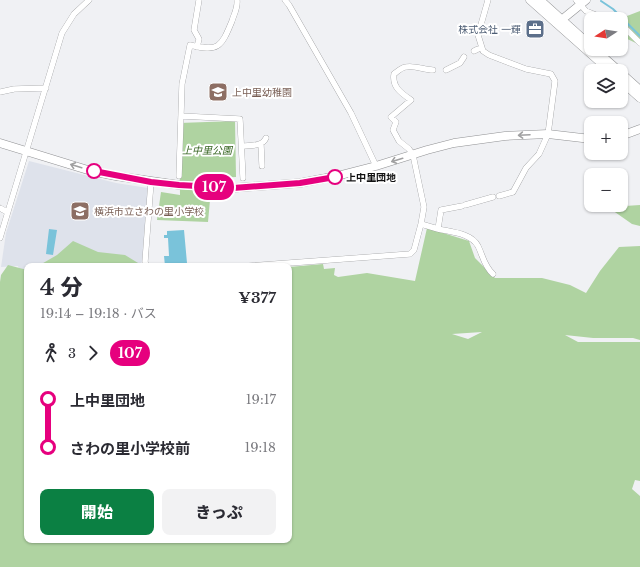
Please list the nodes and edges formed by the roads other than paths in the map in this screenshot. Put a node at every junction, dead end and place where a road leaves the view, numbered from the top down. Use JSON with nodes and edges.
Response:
{"nodes":[{"id":1,"x":89,"y":0,"type":"edge"},
{"id":2,"x":199,"y":0,"type":"edge"},
{"id":3,"x":237,"y":0,"type":"edge"},
{"id":4,"x":285,"y":0,"type":"edge"},
{"id":5,"x":488,"y":0,"type":"edge"},
{"id":6,"x":530,"y":0,"type":"edge"},
{"id":7,"x":540,"y":0,"type":"edge"},
{"id":8,"x":580,"y":2,"type":"edge"},
{"id":9,"x":588,"y":12,"type":"edge"},
{"id":10,"x":559,"y":22,"type":"junction"},
{"id":11,"x":628,"y":30,"type":"edge"},
{"id":12,"x":584,"y":41,"type":"edge"},
{"id":13,"x":640,"y":43,"type":"edge"},
{"id":14,"x":197,"y":46,"type":"junction"},
{"id":15,"x":602,"y":56,"type":"edge"},
{"id":16,"x":464,"y":57,"type":"dead end"},
{"id":17,"x":603,"y":64,"type":"edge"},
{"id":18,"x":611,"y":64,"type":"edge"},
{"id":19,"x":433,"y":70,"type":"dead end"},
{"id":20,"x":446,"y":70,"type":"dead end"},
{"id":21,"x":628,"y":79,"type":"edge"},
{"id":22,"x":628,"y":87,"type":"edge"},
{"id":23,"x":46,"y":88,"type":"junction"},
{"id":24,"x":640,"y":90,"type":"edge"},
{"id":25,"x":0,"y":92,"type":"edge"},
{"id":26,"x":640,"y":98,"type":"edge"},
{"id":27,"x":181,"y":116,"type":"junction"},
{"id":28,"x":640,"y":129,"type":"edge"},
{"id":29,"x":628,"y":133,"type":"edge"},
{"id":30,"x":548,"y":134,"type":"junction"},
{"id":31,"x":266,"y":138,"type":"dead end"},
{"id":32,"x":584,"y":138,"type":"edge"},
{"id":33,"x":0,"y":142,"type":"edge"},
{"id":34,"x":261,"y":144,"type":"junction"},
{"id":35,"x":242,"y":146,"type":"junction"},
{"id":36,"x":26,"y":151,"type":"junction"},
{"id":37,"x":413,"y":155,"type":"junction"},
{"id":38,"x":262,"y":166,"type":"dead end"},
{"id":39,"x":376,"y":166,"type":"junction"},
{"id":40,"x":178,"y":176,"type":"dead end"},
{"id":41,"x":243,"y":178,"type":"dead end"},
{"id":42,"x":151,"y":182,"type":"junction"},
{"id":43,"x":0,"y":208,"type":"edge"},
{"id":44,"x":7,"y":212,"type":"junction"},
{"id":45,"x":421,"y":224,"type":"junction"},
{"id":46,"x":438,"y":229,"type":"junction"},
{"id":47,"x":0,"y":238,"type":"edge"},
{"id":48,"x":146,"y":263,"type":"edge"},
{"id":49,"x":289,"y":263,"type":"edge"},
{"id":50,"x":493,"y":274,"type":"dead end"}],
"edges":[{"from":1,"to":23,"type":"street"},
{"from":2,"to":14,"type":"street"},
{"from":3,"to":14,"type":"street"},
{"from":4,"to":39,"type":"street"},
{"from":5,"to":30,"type":"street"},
{"from":6,"to":10,"type":"street"},
{"from":7,"to":10,"type":"street"},
{"from":8,"to":9,"type":"street"},
{"from":8,"to":10,"type":"street"},
{"from":10,"to":12,"type":"street"},
{"from":10,"to":17,"type":"street"},
{"from":11,"to":13,"type":"street"},
{"from":14,"to":27,"type":"street"},
{"from":15,"to":18,"type":"street"},
{"from":16,"to":20,"type":"street"},
{"from":19,"to":37,"type":"street"},
{"from":21,"to":24,"type":"street"},
{"from":22,"to":26,"type":"street"},
{"from":23,"to":25,"type":"street"},
{"from":23,"to":36,"type":"street"},
{"from":27,"to":35,"type":"street"},
{"from":27,"to":40,"type":"street"},
{"from":28,"to":29,"type":"street"},
{"from":30,"to":32,"type":"street"},
{"from":30,"to":37,"type":"street","one_way":true},
{"from":30,"to":46,"type":"street"},
{"from":31,"to":34,"type":"street"},
{"from":33,"to":36,"type":"street"},
{"from":34,"to":35,"type":"street"},
{"from":34,"to":38,"type":"street"},
{"from":35,"to":41,"type":"street"},
{"from":42,"to":36,"type":"street","one_way":true},
{"from":36,"to":44,"type":"street"},
{"from":37,"to":39,"type":"street","one_way":true},
{"from":37,"to":45,"type":"street"},
{"from":39,"to":42,"type":"street"},
{"from":42,"to":48,"type":"street"},
{"from":43,"to":44,"type":"street"},
{"from":44,"to":47,"type":"street"},
{"from":45,"to":46,"type":"street"},
{"from":45,"to":49,"type":"street"},
{"from":46,"to":50,"type":"street"}]}
